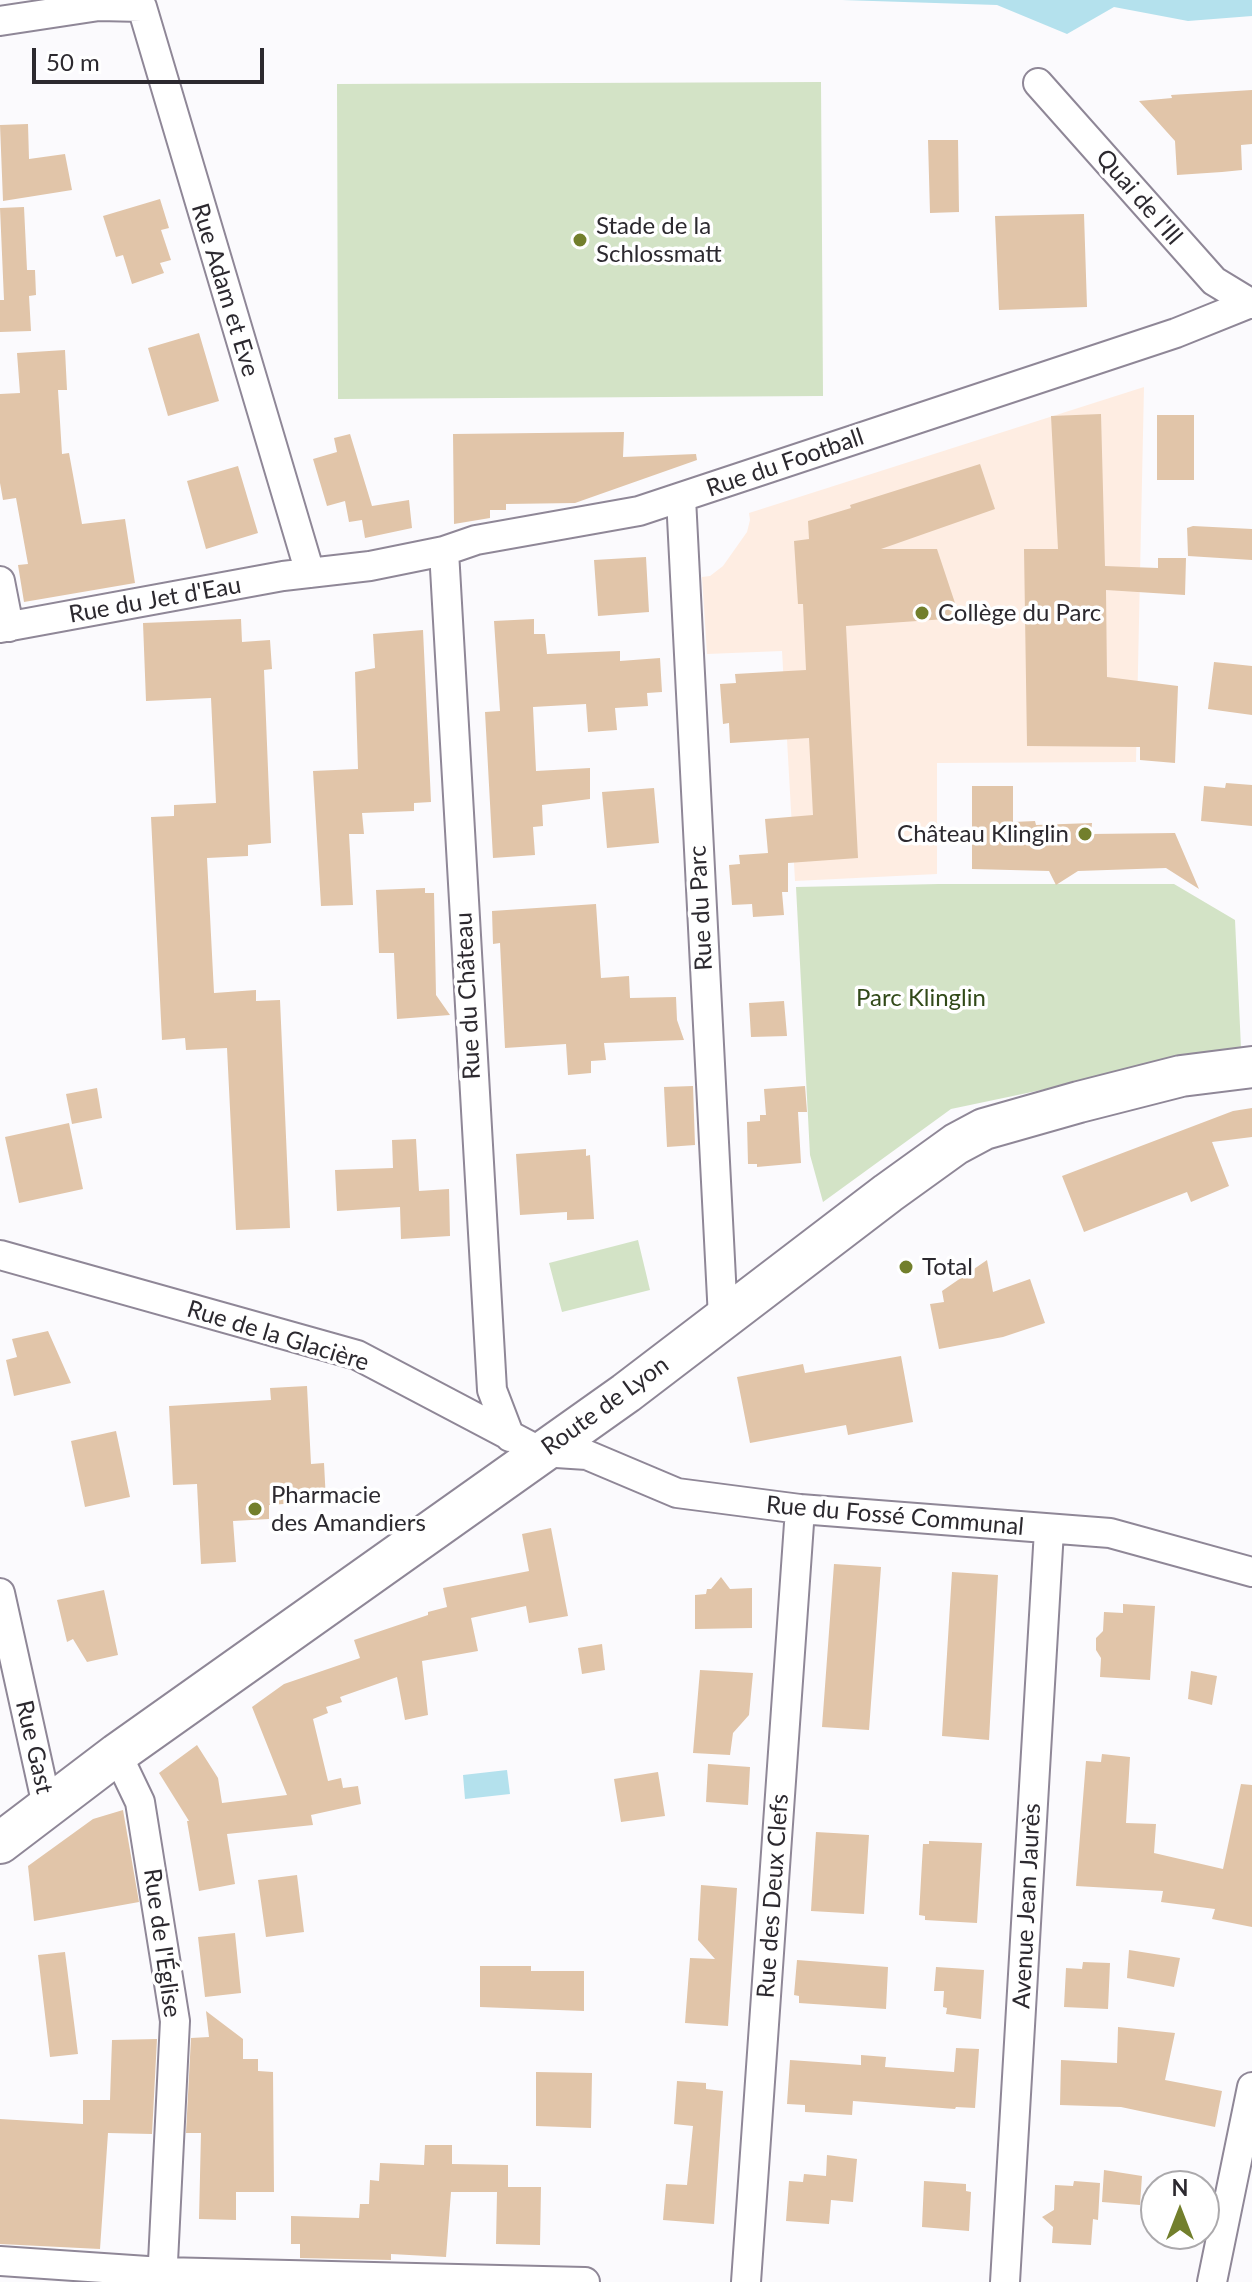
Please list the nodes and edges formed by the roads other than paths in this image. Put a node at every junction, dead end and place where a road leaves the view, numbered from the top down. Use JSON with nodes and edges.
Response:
{"nodes":[{"id":1,"x":0,"y":21,"type":"edge"},
{"id":2,"x":1038,"y":83,"type":"dead end"},
{"id":3,"x":1250,"y":304,"type":"edge"},
{"id":4,"x":681,"y":498,"type":"junction"},
{"id":5,"x":444,"y":551,"type":"junction"},
{"id":6,"x":310,"y":573,"type":"junction"},
{"id":7,"x":0,"y":581,"type":"edge"},
{"id":8,"x":4,"y":627,"type":"edge"},
{"id":9,"x":1252,"y":1067,"type":"edge"},
{"id":10,"x":0,"y":1255,"type":"edge"},
{"id":11,"x":723,"y":1318,"type":"junction"},
{"id":12,"x":526,"y":1445,"type":"junction"},
{"id":13,"x":800,"y":1509,"type":"junction"},
{"id":14,"x":1049,"y":1530,"type":"junction"},
{"id":15,"x":1252,"y":1572,"type":"edge"},
{"id":16,"x":0,"y":1593,"type":"edge"},
{"id":17,"x":117,"y":1754,"type":"junction"},
{"id":18,"x":47,"y":1806,"type":"junction"},
{"id":19,"x":0,"y":1843,"type":"edge"},
{"id":20,"x":1252,"y":2087,"type":"edge"},
{"id":21,"x":0,"y":2261,"type":"edge"},
{"id":22,"x":162,"y":2277,"type":"edge"},
{"id":23,"x":585,"y":2282,"type":"edge"},
{"id":24,"x":746,"y":2282,"type":"edge"},
{"id":25,"x":1005,"y":2282,"type":"edge"},
{"id":26,"x":1212,"y":2282,"type":"edge"}],
"edges":[{"from":1,"to":6,"type":"street","name":"Rue Adam et Eve"},
{"from":2,"to":3,"type":"street","name":"Quai de l'Ill"},
{"from":3,"to":4,"type":"street","name":"Rue du Football"},
{"from":4,"to":5,"type":"street","name":"Rue du Football"},
{"from":4,"to":11,"type":"street","name":"Rue du Parc"},
{"from":5,"to":6,"type":"street","name":"Rue du Football"},
{"from":5,"to":12,"type":"street","name":"Rue du Château"},
{"from":6,"to":8,"type":"street","name":"Rue du Jet d'Eau"},
{"from":7,"to":8,"type":"street"},
{"from":9,"to":11,"type":"main road","name":"Route de Lyon"},
{"from":10,"to":12,"type":"street","name":"Rue de la Glacière"},
{"from":11,"to":12,"type":"main road","name":"Route de Lyon"},
{"from":12,"to":13,"type":"street","name":"Rue du Fossé Communal"},
{"from":12,"to":17,"type":"main road","name":"Route de Lyon"},
{"from":13,"to":14,"type":"street","name":"Rue du Fossé Communal"},
{"from":13,"to":24,"type":"street","name":"Rue des Deux Clefs"},
{"from":14,"to":15,"type":"street","name":"Rue du Fossé Communal"},
{"from":14,"to":25,"type":"street","name":"Avenue Jean Jaurès"},
{"from":16,"to":18,"type":"street","name":"Rue Gast"},
{"from":17,"to":18,"type":"main road","name":"Route de Lyon"},
{"from":17,"to":22,"type":"street","name":"Rue de l'Église"},
{"from":18,"to":19,"type":"main road","name":"Route de Lyon"},
{"from":20,"to":26,"type":"street"},
{"from":21,"to":22,"type":"street"},
{"from":22,"to":23,"type":"street"}]}
